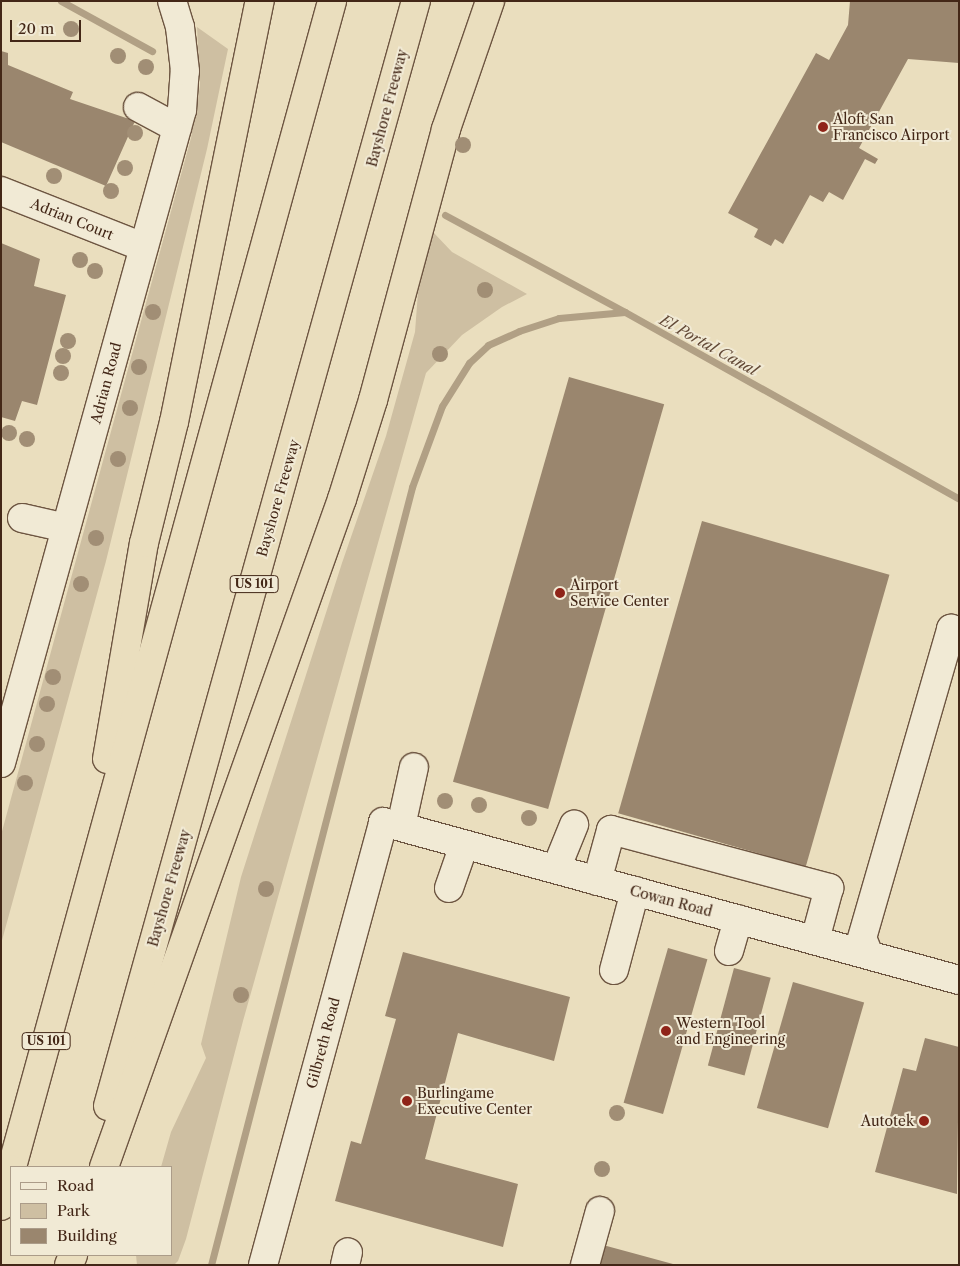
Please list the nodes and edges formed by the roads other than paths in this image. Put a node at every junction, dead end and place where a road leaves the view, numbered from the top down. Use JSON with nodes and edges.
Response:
{"nodes":[{"id":1,"x":172,"y":1,"type":"edge"},
{"id":2,"x":260,"y":1,"type":"edge"},
{"id":3,"x":321,"y":1,"type":"edge"},
{"id":4,"x":332,"y":1,"type":"edge"},
{"id":5,"x":416,"y":1,"type":"edge"},
{"id":6,"x":490,"y":1,"type":"edge"},
{"id":7,"x":138,"y":107,"type":"dead end"},
{"id":8,"x":299,"y":121,"type":"junction"},
{"id":9,"x":177,"y":128,"type":"junction"},
{"id":10,"x":1,"y":191,"type":"edge"},
{"id":11,"x":143,"y":247,"type":"junction"},
{"id":12,"x":22,"y":518,"type":"dead end"},
{"id":13,"x":66,"y":528,"type":"junction"},
{"id":14,"x":959,"y":631,"type":"edge"},
{"id":15,"x":1,"y":763,"type":"edge"},
{"id":16,"x":414,"y":767,"type":"dead end"},
{"id":17,"x":392,"y":824,"type":"junction"},
{"id":18,"x":574,"y":825,"type":"dead end"},
{"id":19,"x":464,"y":845,"type":"junction"},
{"id":20,"x":556,"y":869,"type":"junction"},
{"id":21,"x":597,"y":881,"type":"junction"},
{"id":22,"x":449,"y":888,"type":"dead end"},
{"id":23,"x":635,"y":891,"type":"junction"},
{"id":24,"x":80,"y":916,"type":"junction"},
{"id":25,"x":738,"y":919,"type":"junction"},
{"id":26,"x":815,"y":940,"type":"junction"},
{"id":27,"x":729,"y":951,"type":"dead end"},
{"id":28,"x":882,"y":966,"type":"junction"},
{"id":29,"x":614,"y":970,"type":"dead end"},
{"id":30,"x":959,"y":980,"type":"edge"},
{"id":31,"x":12,"y":1166,"type":"edge"},
{"id":32,"x":91,"y":1166,"type":"edge"},
{"id":33,"x":104,"y":1166,"type":"edge"},
{"id":34,"x":10,"y":1172,"type":"edge"},
{"id":35,"x":1,"y":1206,"type":"edge"},
{"id":36,"x":600,"y":1211,"type":"dead end"},
{"id":37,"x":262,"y":1265,"type":"edge"},
{"id":38,"x":585,"y":1265,"type":"edge"}],
"edges":[{"from":1,"to":9,"type":"street","name":"Adrian Road"},
{"from":2,"to":24,"type":"highway"},
{"from":3,"to":8,"type":"highway"},
{"from":4,"to":8,"type":"highway","number":"US 101"},
{"from":5,"to":32,"type":"highway","name":"Bayshore Freeway","number":"US 101"},
{"from":6,"to":33,"type":"highway"},
{"from":7,"to":9,"type":"street"},
{"from":8,"to":24,"type":"highway","number":"US 101"},
{"from":9,"to":11,"type":"street","name":"Adrian Road"},
{"from":10,"to":11,"type":"street","name":"Adrian Court"},
{"from":11,"to":13,"type":"street","name":"Adrian Road"},
{"from":12,"to":13,"type":"street"},
{"from":13,"to":15,"type":"street","name":"Adrian Road"},
{"from":14,"to":28,"type":"street"},
{"from":16,"to":17,"type":"street","name":"Gilbreth Road"},
{"from":17,"to":19,"type":"street","name":"Cowan Road"},
{"from":17,"to":37,"type":"street","name":"Gilbreth Road"},
{"from":18,"to":20,"type":"street"},
{"from":19,"to":20,"type":"street","name":"Cowan Road"},
{"from":19,"to":22,"type":"street"},
{"from":20,"to":21,"type":"street","name":"Cowan Road"},
{"from":21,"to":23,"type":"street","name":"Cowan Road"},
{"from":21,"to":26,"type":"street"},
{"from":23,"to":25,"type":"street","name":"Cowan Road"},
{"from":23,"to":29,"type":"street"},
{"from":24,"to":31,"type":"highway","number":"US 101"},
{"from":25,"to":26,"type":"street","name":"Cowan Road"},
{"from":25,"to":27,"type":"street"},
{"from":26,"to":28,"type":"street","name":"Cowan Road"},
{"from":28,"to":30,"type":"street","name":"Cowan Road"},
{"from":34,"to":35,"type":"highway","number":"US 101"},
{"from":36,"to":38,"type":"street"}]}
